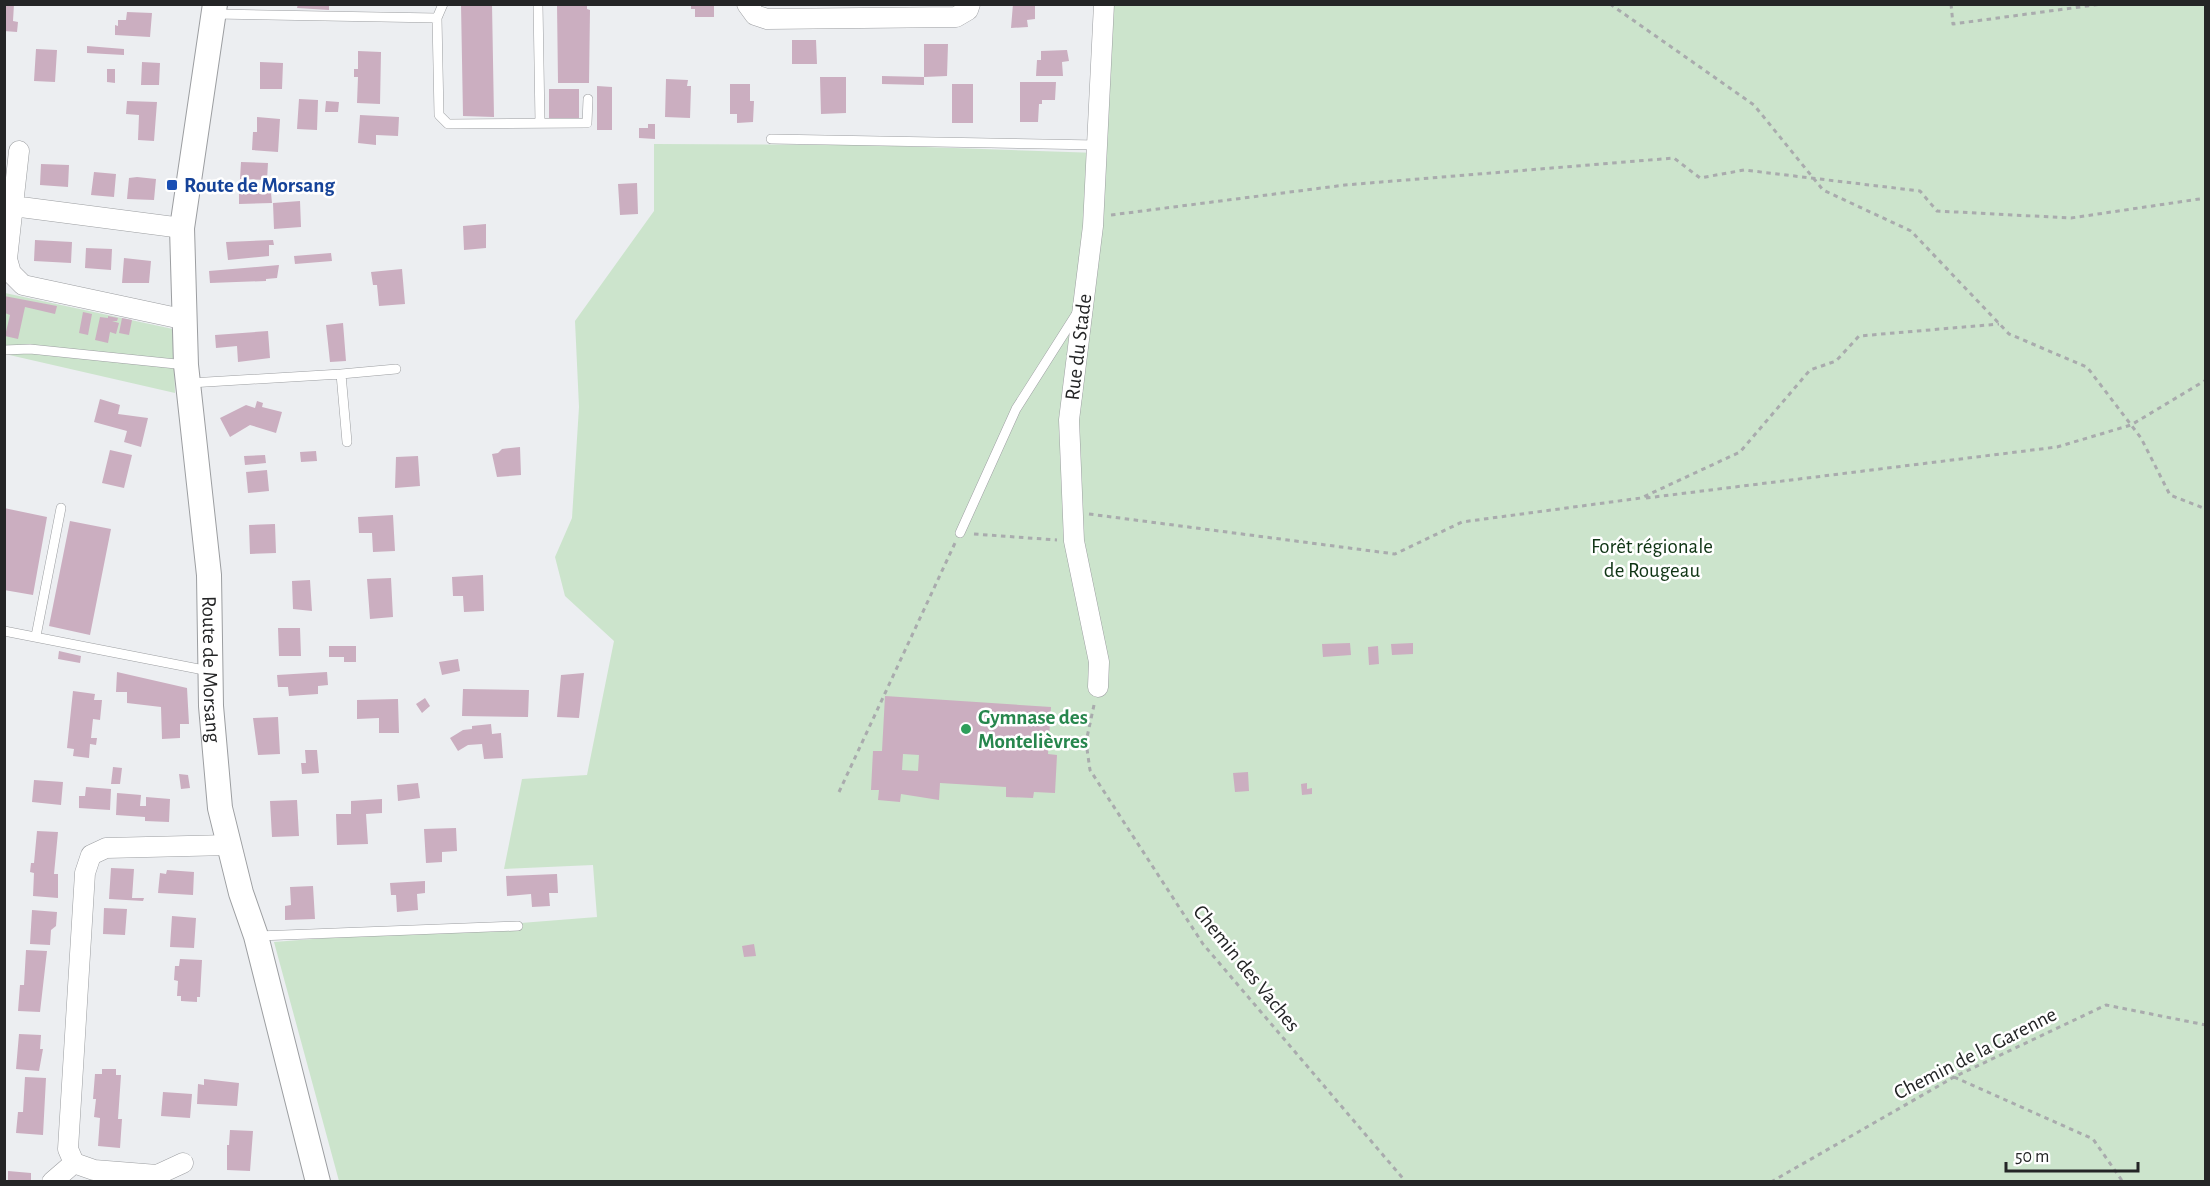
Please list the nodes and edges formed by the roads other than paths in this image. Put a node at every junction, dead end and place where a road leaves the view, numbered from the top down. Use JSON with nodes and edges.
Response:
{"nodes":[{"id":1,"x":443,"y":4,"type":"edge"},
{"id":2,"x":538,"y":4,"type":"edge"},
{"id":3,"x":747,"y":4,"type":"edge"},
{"id":4,"x":970,"y":4,"type":"edge"},
{"id":5,"x":1104,"y":4,"type":"edge"},
{"id":6,"x":214,"y":9,"type":"edge"},
{"id":7,"x":437,"y":18,"type":"junction"},
{"id":8,"x":588,"y":99,"type":"dead end"},
{"id":9,"x":540,"y":123,"type":"junction"},
{"id":10,"x":771,"y":139,"type":"dead end"},
{"id":11,"x":1099,"y":145,"type":"junction"},
{"id":12,"x":19,"y":151,"type":"dead end"},
{"id":13,"x":13,"y":206,"type":"junction"},
{"id":14,"x":182,"y":228,"type":"junction"},
{"id":15,"x":1082,"y":306,"type":"junction"},
{"id":16,"x":182,"y":320,"type":"junction"},
{"id":17,"x":4,"y":350,"type":"edge"},
{"id":18,"x":396,"y":369,"type":"dead end"},
{"id":19,"x":187,"y":374,"type":"junction"},
{"id":20,"x":340,"y":374,"type":"junction"},
{"id":21,"x":347,"y":442,"type":"dead end"},
{"id":22,"x":61,"y":508,"type":"dead end"},
{"id":23,"x":960,"y":533,"type":"road end"},
{"id":24,"x":4,"y":631,"type":"edge"},
{"id":25,"x":36,"y":636,"type":"junction"},
{"id":26,"x":209,"y":671,"type":"junction"},
{"id":27,"x":1098,"y":687,"type":"road end"},
{"id":28,"x":229,"y":845,"type":"junction"},
{"id":29,"x":518,"y":926,"type":"dead end"},
{"id":30,"x":256,"y":936,"type":"junction"},
{"id":31,"x":183,"y":1162,"type":"dead end"},
{"id":32,"x":74,"y":1163,"type":"junction"},
{"id":33,"x":52,"y":1182,"type":"edge"},
{"id":34,"x":318,"y":1182,"type":"edge"}],
"edges":[{"from":1,"to":7,"type":"lane"},
{"from":2,"to":9,"type":"lane"},
{"from":3,"to":4,"type":"street"},
{"from":5,"to":11,"type":"street","name":"Rue du Stade"},
{"from":6,"to":7,"type":"lane"},
{"from":6,"to":14,"type":"street","name":"Route de Morsang"},
{"from":7,"to":9,"type":"lane"},
{"from":8,"to":9,"type":"lane"},
{"from":10,"to":11,"type":"lane"},
{"from":11,"to":15,"type":"street","name":"Rue du Stade"},
{"from":12,"to":13,"type":"street"},
{"from":13,"to":14,"type":"street"},
{"from":13,"to":16,"type":"street"},
{"from":14,"to":16,"type":"street","name":"Route de Morsang"},
{"from":15,"to":23,"type":"lane"},
{"from":15,"to":27,"type":"street","name":"Rue du Stade"},
{"from":16,"to":19,"type":"street","name":"Route de Morsang"},
{"from":17,"to":19,"type":"lane"},
{"from":18,"to":20,"type":"lane"},
{"from":19,"to":20,"type":"lane"},
{"from":19,"to":26,"type":"street","name":"Route de Morsang"},
{"from":20,"to":21,"type":"lane"},
{"from":22,"to":25,"type":"lane"},
{"from":24,"to":25,"type":"lane"},
{"from":25,"to":26,"type":"lane"},
{"from":26,"to":28,"type":"street","name":"Route de Morsang"},
{"from":28,"to":30,"type":"street","name":"Route de Morsang"},
{"from":28,"to":32,"type":"street"},
{"from":29,"to":30,"type":"lane"},
{"from":30,"to":34,"type":"street","name":"Route de Morsang"},
{"from":31,"to":32,"type":"street"},
{"from":32,"to":33,"type":"street"}]}
